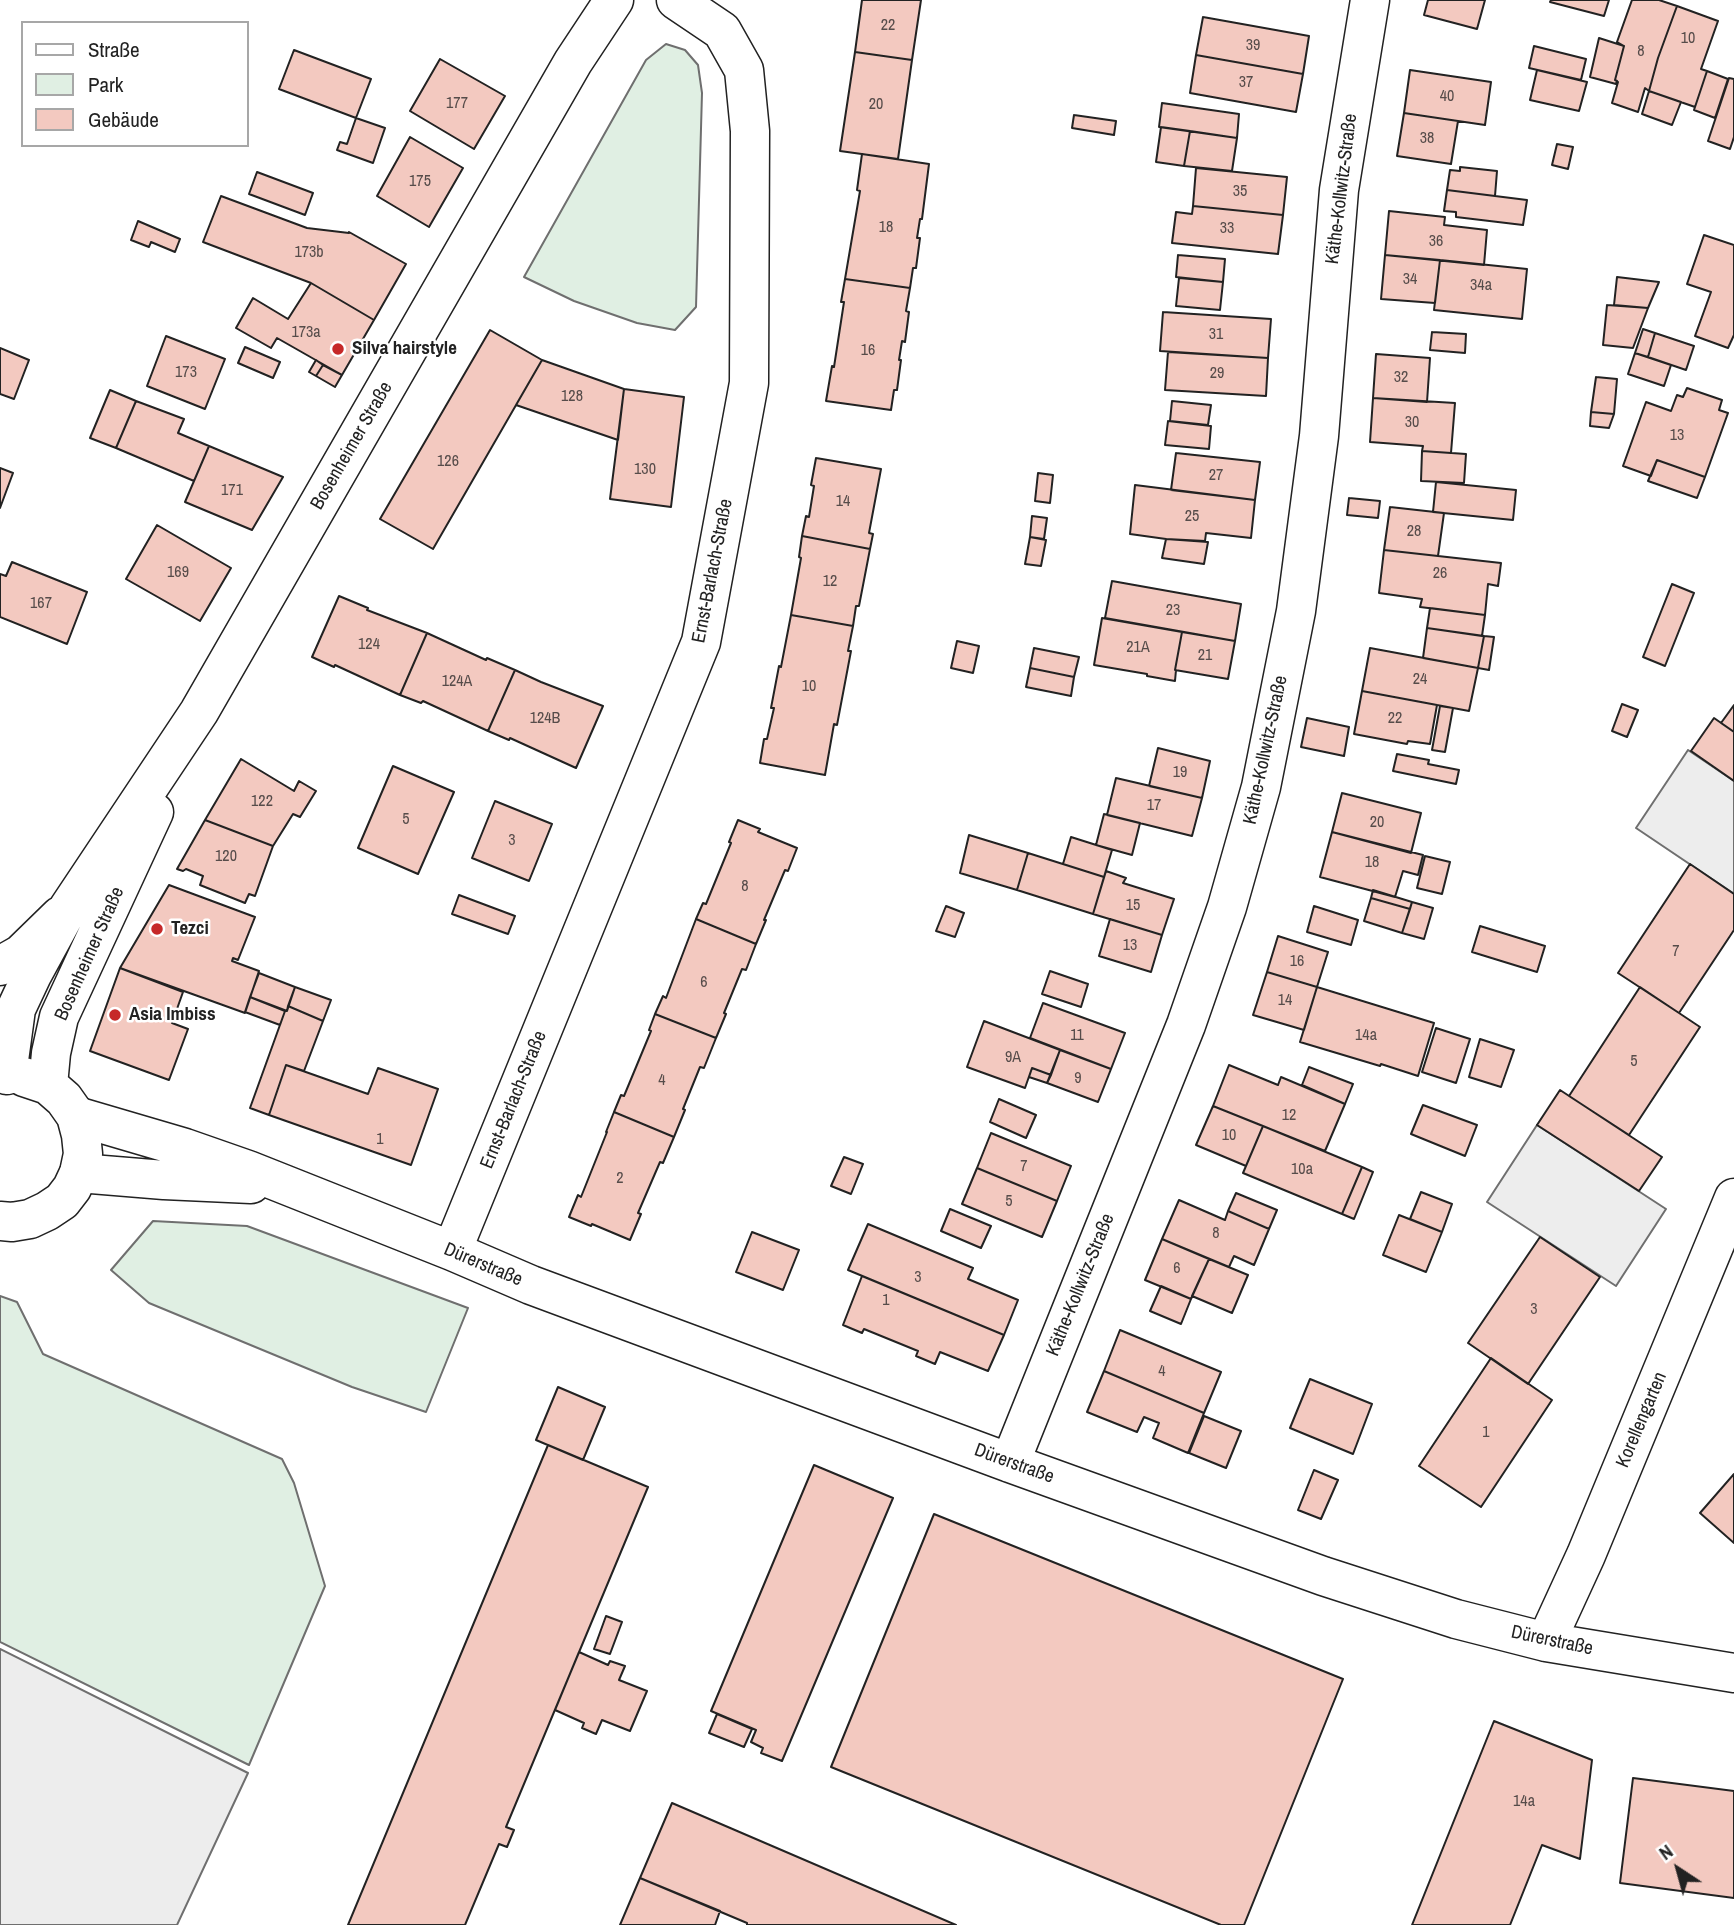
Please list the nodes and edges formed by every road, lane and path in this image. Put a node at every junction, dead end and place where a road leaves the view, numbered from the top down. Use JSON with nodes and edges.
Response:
{"nodes":[{"id":1,"x":614,"y":0,"type":"edge"},
{"id":2,"x":676,"y":0,"type":"edge"},
{"id":3,"x":1370,"y":0,"type":"edge"},
{"id":4,"x":199,"y":712,"type":"junction"},
{"id":5,"x":69,"y":907,"type":"junction"},
{"id":6,"x":0,"y":966,"type":"edge"},
{"id":7,"x":3,"y":1076,"type":"edge"},
{"id":8,"x":48,"y":1086,"type":"junction"},
{"id":9,"x":76,"y":1116,"type":"junction"},
{"id":10,"x":79,"y":1173,"type":"junction"},
{"id":11,"x":311,"y":1195,"type":"junction"},
{"id":12,"x":1734,"y":1198,"type":"edge"},
{"id":13,"x":0,"y":1221,"type":"edge"},
{"id":14,"x":452,"y":1251,"type":"junction"},
{"id":15,"x":1010,"y":1462,"type":"junction"},
{"id":16,"x":1546,"y":1642,"type":"junction"},
{"id":17,"x":1734,"y":1674,"type":"edge"}],
"edges":[{"from":1,"to":4,"type":"street","name":"Bosenheimer Straße"},
{"from":2,"to":14,"type":"street","name":"Ernst-Barlach-Straße"},
{"from":3,"to":15,"type":"street","name":"Käthe-Kollwitz-Straße"},
{"from":4,"to":5,"type":"street","name":"Bosenheimer Straße"},
{"from":4,"to":8,"type":"street","name":"Bosenheimer Straße"},
{"from":5,"to":6,"type":"street"},
{"from":5,"to":7,"type":"street","name":"Bosenheimer Straße"},
{"from":7,"to":8,"type":"street"},
{"from":8,"to":9,"type":"street"},
{"from":9,"to":10,"type":"street"},
{"from":9,"to":11,"type":"street","name":"Dürerstraße"},
{"from":10,"to":11,"type":"street","name":"Dürerstraße"},
{"from":10,"to":13,"type":"street"},
{"from":11,"to":14,"type":"street","name":"Dürerstraße"},
{"from":12,"to":16,"type":"street","name":"Korellengarten"},
{"from":14,"to":15,"type":"street","name":"Dürerstraße"},
{"from":15,"to":16,"type":"street","name":"Dürerstraße"},
{"from":16,"to":17,"type":"street","name":"Dürerstraße"}]}
